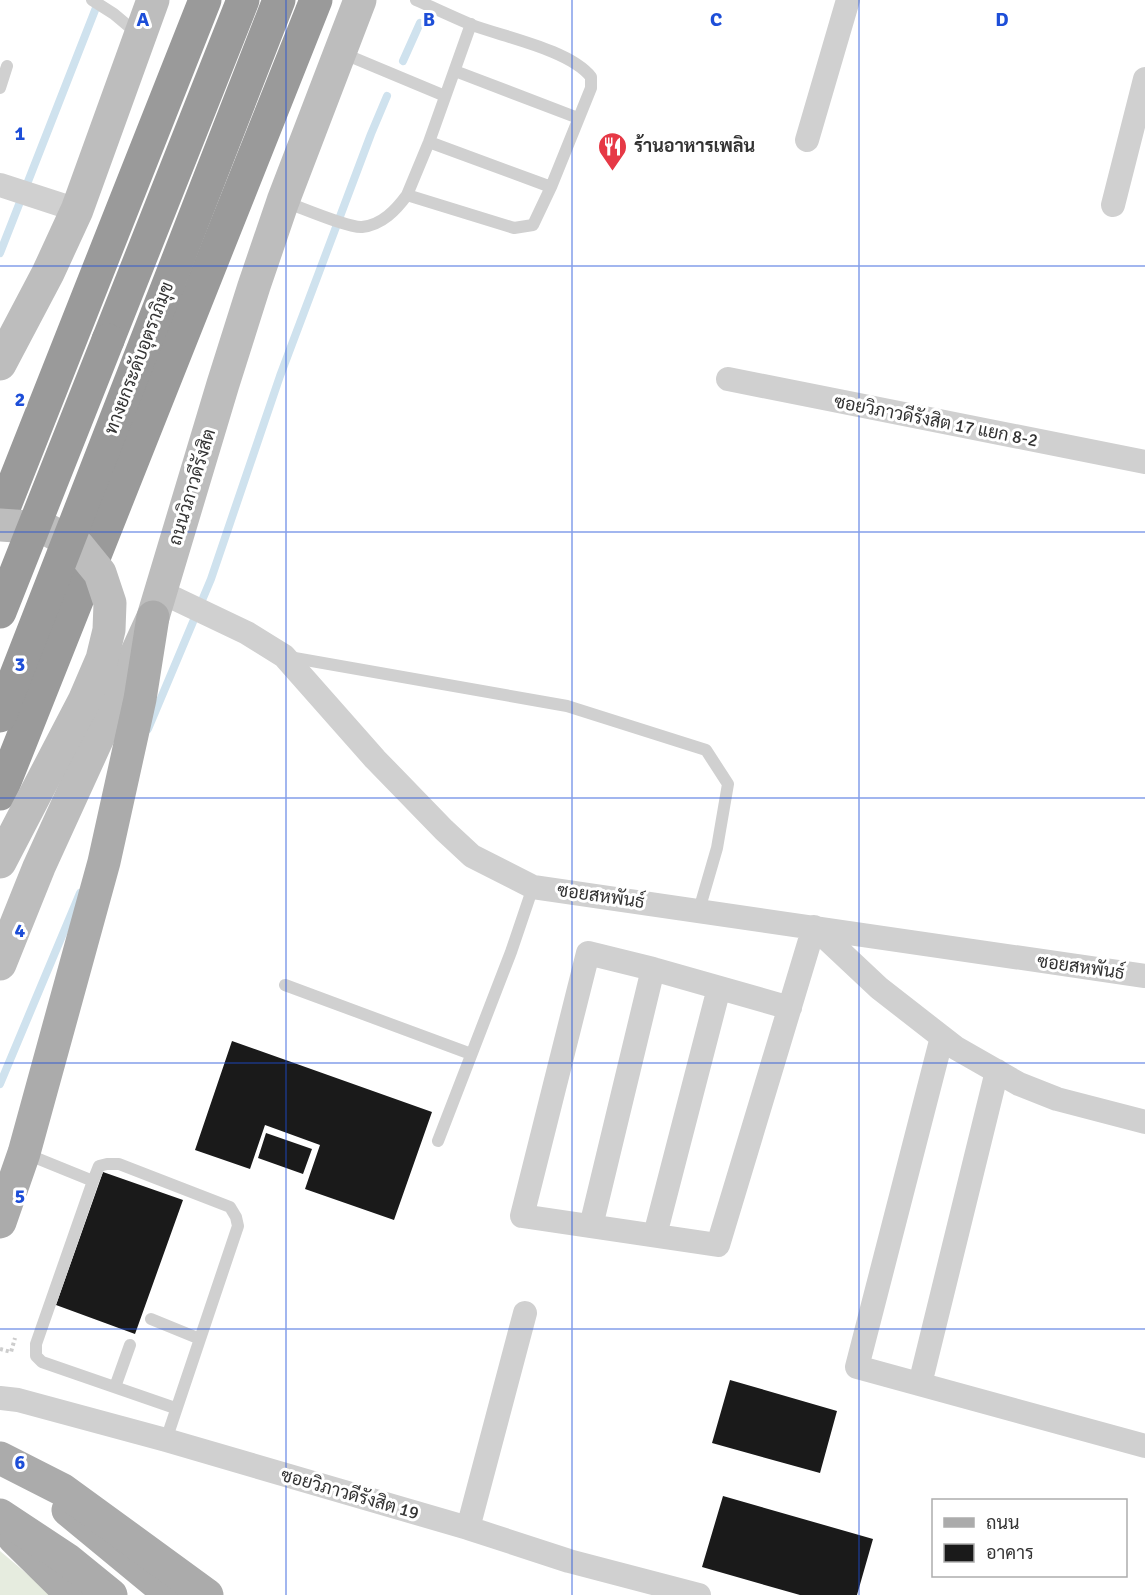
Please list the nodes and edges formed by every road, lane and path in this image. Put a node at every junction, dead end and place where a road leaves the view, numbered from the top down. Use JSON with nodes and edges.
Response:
{"nodes":[{"id":1,"x":92,"y":0,"type":"edge"},
{"id":2,"x":153,"y":0,"type":"edge"},
{"id":3,"x":205,"y":0,"type":"edge"},
{"id":4,"x":279,"y":0,"type":"edge"},
{"id":5,"x":316,"y":0,"type":"edge"},
{"id":6,"x":360,"y":0,"type":"edge"},
{"id":7,"x":416,"y":0,"type":"edge"},
{"id":8,"x":848,"y":0,"type":"edge"},
{"id":9,"x":242,"y":3,"type":"edge"},
{"id":10,"x":471,"y":24,"type":"junction"},
{"id":11,"x":140,"y":36,"type":"junction"},
{"id":12,"x":340,"y":52,"type":"junction"},
{"id":13,"x":7,"y":66,"type":"dead end"},
{"id":14,"x":455,"y":71,"type":"junction"},
{"id":15,"x":1145,"y":79,"type":"edge"},
{"id":16,"x":0,"y":88,"type":"edge"},
{"id":17,"x":445,"y":96,"type":"junction"},
{"id":18,"x":578,"y":118,"type":"junction"},
{"id":19,"x":807,"y":140,"type":"dead end"},
{"id":20,"x":429,"y":142,"type":"junction"},
{"id":21,"x":0,"y":185,"type":"edge"},
{"id":22,"x":551,"y":187,"type":"junction"},
{"id":23,"x":407,"y":195,"type":"junction"},
{"id":24,"x":283,"y":201,"type":"junction"},
{"id":25,"x":1113,"y":205,"type":"dead end"},
{"id":26,"x":77,"y":210,"type":"junction"},
{"id":27,"x":0,"y":364,"type":"edge"},
{"id":28,"x":728,"y":379,"type":"dead end"},
{"id":29,"x":1145,"y":462,"type":"edge"},
{"id":30,"x":0,"y":518,"type":"edge"},
{"id":31,"x":0,"y":525,"type":"edge"},
{"id":32,"x":167,"y":604,"type":"junction"},
{"id":33,"x":0,"y":612,"type":"edge"},
{"id":34,"x":284,"y":656,"type":"junction"},
{"id":35,"x":0,"y":717,"type":"edge"},
{"id":36,"x":0,"y":794,"type":"edge"},
{"id":37,"x":0,"y":862,"type":"edge"},
{"id":38,"x":533,"y":886,"type":"junction"},
{"id":39,"x":699,"y":910,"type":"junction"},
{"id":40,"x":814,"y":927,"type":"junction"},
{"id":41,"x":0,"y":964,"type":"edge"},
{"id":42,"x":653,"y":969,"type":"junction"},
{"id":43,"x":1145,"y":976,"type":"edge"},
{"id":44,"x":285,"y":985,"type":"dead end"},
{"id":45,"x":719,"y":988,"type":"junction"},
{"id":46,"x":790,"y":1008,"type":"junction"},
{"id":47,"x":942,"y":1037,"type":"junction"},
{"id":48,"x":471,"y":1054,"type":"junction"},
{"id":49,"x":997,"y":1071,"type":"junction"},
{"id":50,"x":1145,"y":1122,"type":"edge"},
{"id":51,"x":438,"y":1141,"type":"dead end"},
{"id":52,"x":24,"y":1153,"type":"junction"},
{"id":53,"x":93,"y":1180,"type":"junction"},
{"id":54,"x":0,"y":1222,"type":"edge"},
{"id":55,"x":591,"y":1226,"type":"junction"},
{"id":56,"x":655,"y":1235,"type":"junction"},
{"id":57,"x":525,"y":1312,"type":"dead end"},
{"id":58,"x":151,"y":1319,"type":"dead end"},
{"id":59,"x":200,"y":1338,"type":"junction"},
{"id":60,"x":130,"y":1345,"type":"dead end"},
{"id":61,"x":0,"y":1349,"type":"edge"},
{"id":62,"x":11,"y":1352,"type":"dead end"},
{"id":63,"x":920,"y":1384,"type":"junction"},
{"id":64,"x":115,"y":1387,"type":"junction"},
{"id":65,"x":0,"y":1398,"type":"edge"},
{"id":66,"x":175,"y":1408,"type":"junction"},
{"id":67,"x":166,"y":1440,"type":"junction"},
{"id":68,"x":0,"y":1441,"type":"edge"},
{"id":69,"x":1145,"y":1446,"type":"edge"},
{"id":70,"x":0,"y":1458,"type":"edge"},
{"id":71,"x":0,"y":1515,"type":"edge"},
{"id":72,"x":468,"y":1528,"type":"junction"},
{"id":73,"x":72,"y":1595,"type":"edge"},
{"id":74,"x":111,"y":1595,"type":"edge"},
{"id":75,"x":171,"y":1595,"type":"edge"},
{"id":76,"x":207,"y":1595,"type":"edge"},
{"id":77,"x":697,"y":1595,"type":"edge"}],
"edges":[{"from":1,"to":11,"type":"lane"},
{"from":2,"to":11,"type":"main road"},
{"from":3,"to":30,"type":"highway"},
{"from":4,"to":35,"type":"highway","name":"ทางยกระดับอุตราภิมุข","bridge":true},
{"from":5,"to":36,"type":"highway"},
{"from":6,"to":12,"type":"main road","name":"ถนนวิภาวดีรังสิต"},
{"from":7,"to":10,"type":"lane"},
{"from":8,"to":19,"type":"street"},
{"from":9,"to":33,"type":"highway","name":"ทางยกระดับอุตราภิมุข","bridge":true},
{"from":10,"to":14,"type":"lane"},
{"from":10,"to":18,"type":"lane"},
{"from":11,"to":26,"type":"main road"},
{"from":12,"to":17,"type":"lane"},
{"from":12,"to":24,"type":"main road","name":"ถนนวิภาวดีรังสิต"},
{"from":13,"to":16,"type":"lane"},
{"from":14,"to":17,"type":"lane"},
{"from":14,"to":18,"type":"lane"},
{"from":15,"to":25,"type":"street"},
{"from":17,"to":20,"type":"lane"},
{"from":18,"to":22,"type":"lane"},
{"from":20,"to":22,"type":"lane"},
{"from":20,"to":23,"type":"lane"},
{"from":21,"to":26,"type":"street"},
{"from":22,"to":23,"type":"lane"},
{"from":23,"to":24,"type":"lane"},
{"from":24,"to":32,"type":"main road","name":"ถนนวิภาวดีรังสิต"},
{"from":26,"to":27,"type":"main road"},
{"from":28,"to":29,"type":"street","name":"ซอยวิภาวดีรังสิต 17 แยก 8-2"},
{"from":31,"to":37,"type":"main road","bridge":true},
{"from":32,"to":34,"type":"street","name":"ซอยสหพันธ์"},
{"from":32,"to":41,"type":"main road","name":"ถนนวิภาวดีรังสิต"},
{"from":32,"to":52,"type":"main road"},
{"from":34,"to":38,"type":"street","name":"ซอยสหพันธ์"},
{"from":34,"to":39,"type":"lane"},
{"from":38,"to":39,"type":"street","name":"ซอยสหพันธ์"},
{"from":38,"to":48,"type":"lane"},
{"from":39,"to":40,"type":"street","name":"ซอยสหพันธ์"},
{"from":40,"to":43,"type":"street","name":"ซอยสหพันธ์"},
{"from":40,"to":46,"type":"street"},
{"from":40,"to":47,"type":"street"},
{"from":42,"to":45,"type":"street"},
{"from":42,"to":55,"type":"street"},
{"from":42,"to":55,"type":"street"},
{"from":44,"to":48,"type":"lane"},
{"from":45,"to":46,"type":"street"},
{"from":45,"to":56,"type":"street"},
{"from":46,"to":56,"type":"street"},
{"from":47,"to":49,"type":"street"},
{"from":47,"to":63,"type":"street"},
{"from":48,"to":51,"type":"lane"},
{"from":49,"to":50,"type":"street"},
{"from":49,"to":63,"type":"street"},
{"from":52,"to":53,"type":"lane"},
{"from":52,"to":54,"type":"main road"},
{"from":53,"to":59,"type":"lane"},
{"from":53,"to":64,"type":"lane"},
{"from":55,"to":56,"type":"street"},
{"from":57,"to":72,"type":"street"},
{"from":58,"to":59,"type":"lane"},
{"from":59,"to":66,"type":"lane"},
{"from":60,"to":64,"type":"lane"},
{"from":61,"to":62,"type":"path"},
{"from":63,"to":69,"type":"street"},
{"from":64,"to":66,"type":"lane"},
{"from":65,"to":67,"type":"street","name":"ซอยวิภาวดีรังสิต 19"},
{"from":66,"to":67,"type":"lane"},
{"from":67,"to":72,"type":"street","name":"ซอยวิภาวดีรังสิต 19"},
{"from":68,"to":75,"type":"main road"},
{"from":70,"to":76,"type":"main road","bridge":true},
{"from":71,"to":73,"type":"main road"},
{"from":71,"to":74,"type":"main road","bridge":true},
{"from":72,"to":77,"type":"street","name":"ซอยวิภาวดีรังสิต 19"}]}
